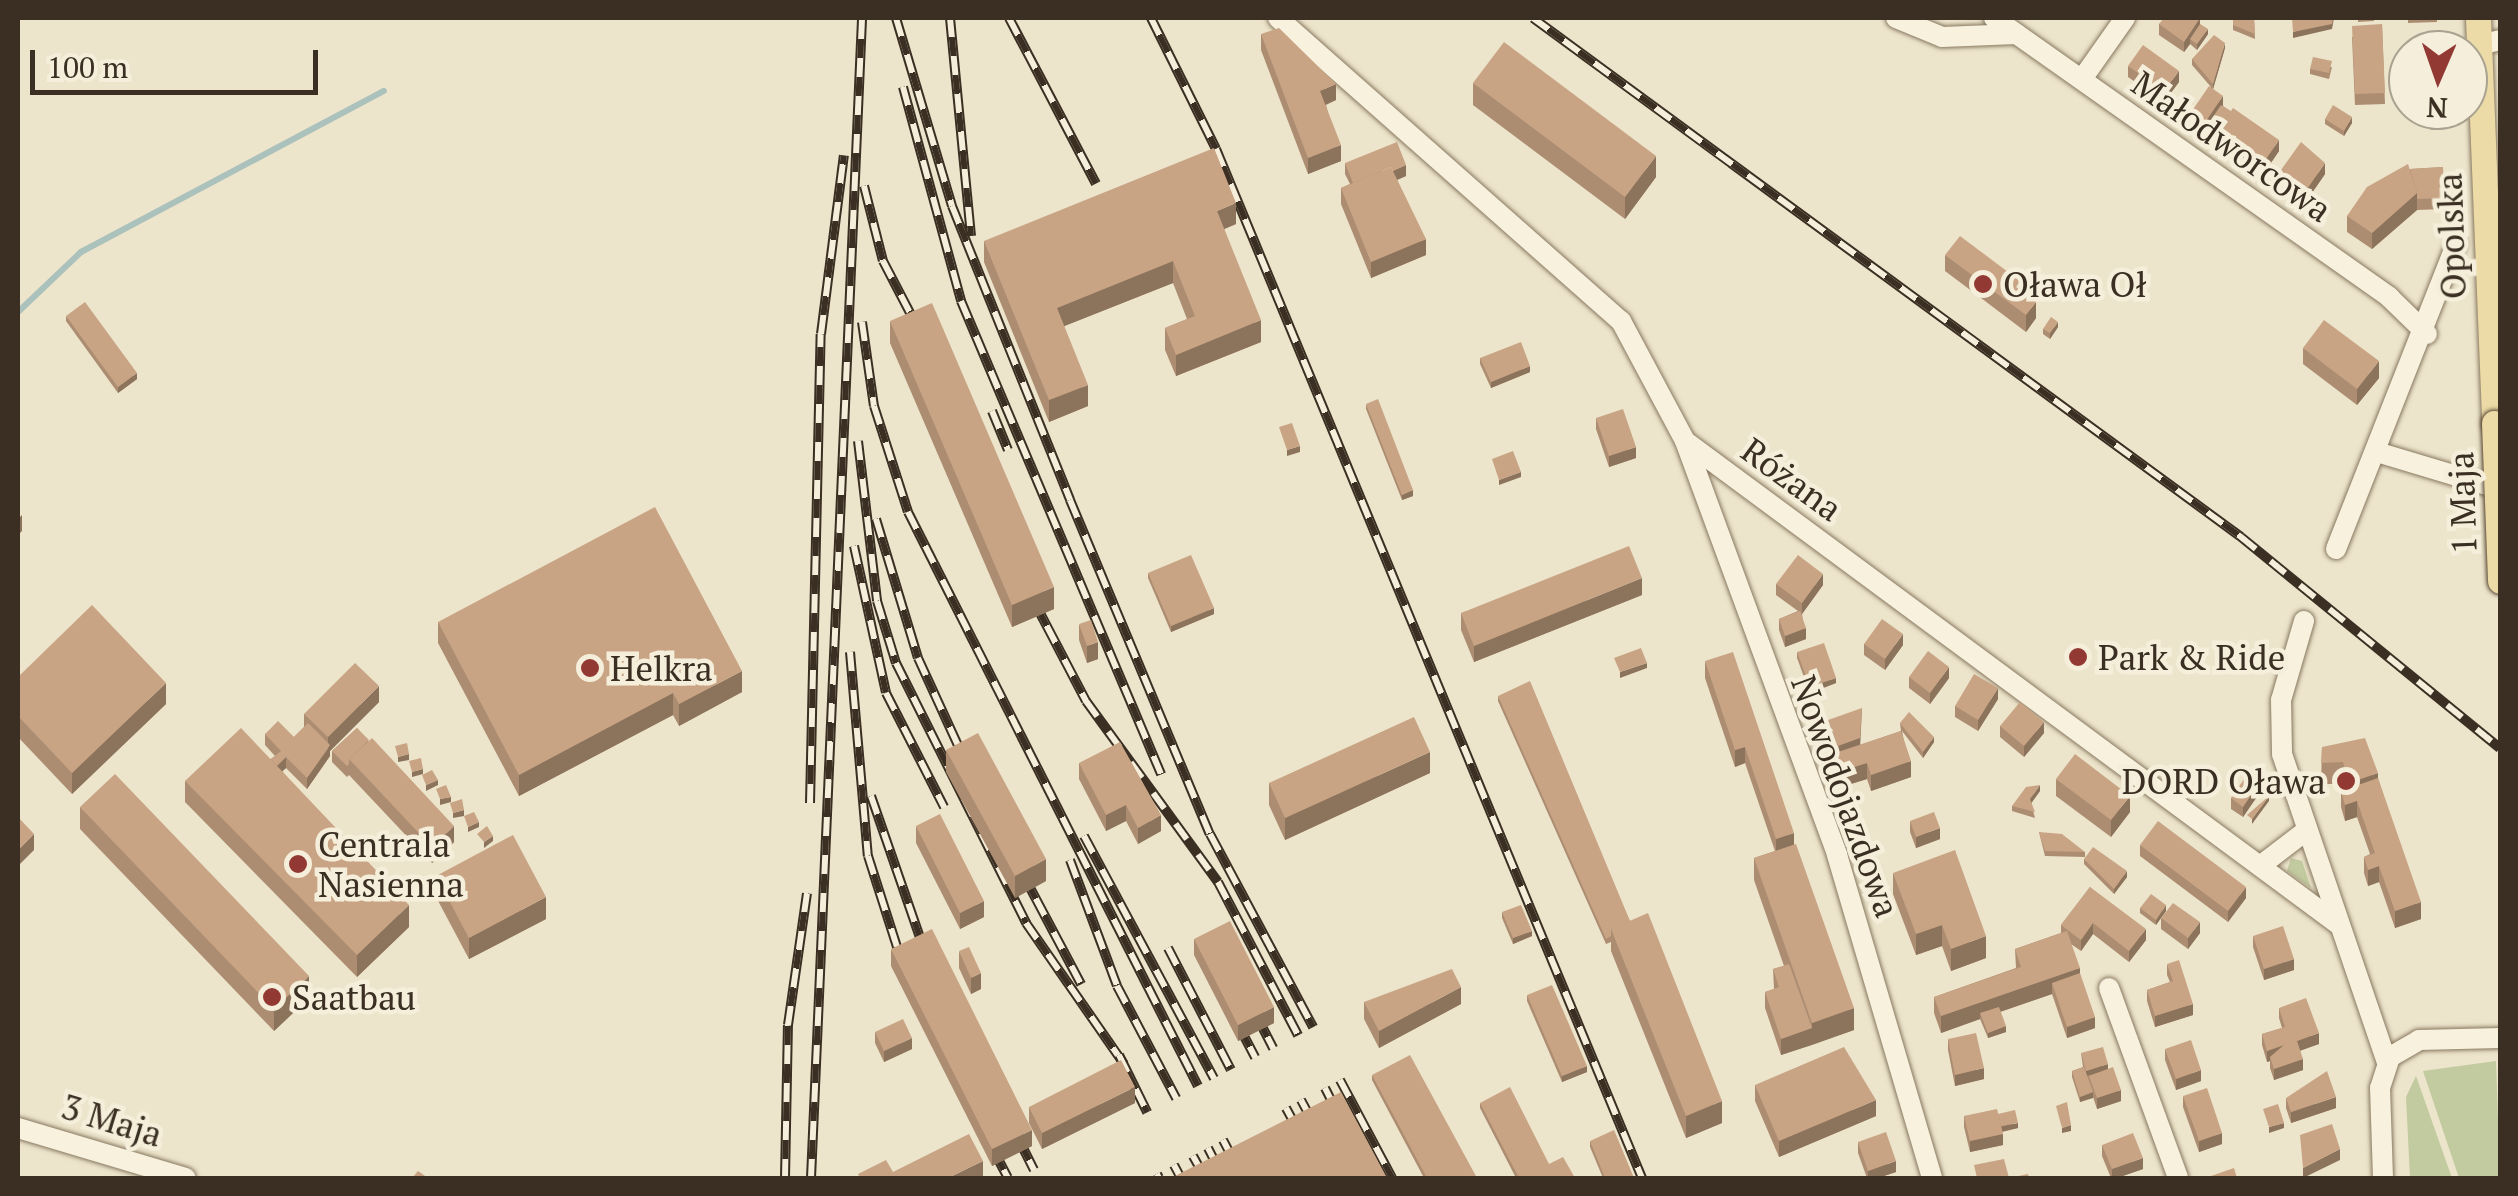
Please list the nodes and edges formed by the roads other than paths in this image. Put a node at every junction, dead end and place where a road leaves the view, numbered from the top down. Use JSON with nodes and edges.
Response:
{"nodes":[{"id":1,"x":1278,"y":18,"type":"edge"},
{"id":2,"x":1896,"y":18,"type":"edge"},
{"id":3,"x":1994,"y":18,"type":"edge"},
{"id":4,"x":2125,"y":18,"type":"edge"},
{"id":5,"x":2478,"y":18,"type":"edge"},
{"id":6,"x":2017,"y":34,"type":"junction"},
{"id":7,"x":2490,"y":43,"type":"edge"},
{"id":8,"x":2082,"y":79,"type":"junction"},
{"id":9,"x":2456,"y":244,"type":"dead end"},
{"id":10,"x":2427,"y":334,"type":"junction"},
{"id":11,"x":2494,"y":423,"type":"joint"},
{"id":12,"x":1685,"y":440,"type":"junction"},
{"id":13,"x":2380,"y":453,"type":"junction"},
{"id":14,"x":2500,"y":490,"type":"edge"},
{"id":15,"x":2336,"y":549,"type":"dead end"},
{"id":16,"x":2500,"y":581,"type":"edge"},
{"id":17,"x":2304,"y":621,"type":"dead end"},
{"id":18,"x":2307,"y":830,"type":"junction"},
{"id":19,"x":2260,"y":866,"type":"junction"},
{"id":20,"x":2338,"y":924,"type":"junction"},
{"id":21,"x":2109,"y":988,"type":"dead end"},
{"id":22,"x":2500,"y":1038,"type":"edge"},
{"id":23,"x":2386,"y":1062,"type":"junction"},
{"id":24,"x":18,"y":1128,"type":"edge"},
{"id":25,"x":186,"y":1178,"type":"edge"},
{"id":26,"x":1932,"y":1178,"type":"edge"},
{"id":27,"x":2178,"y":1178,"type":"edge"},
{"id":28,"x":2383,"y":1178,"type":"edge"}],
"edges":[{"from":1,"to":12,"type":"street","name":"Różana"},
{"from":2,"to":6,"type":"street"},
{"from":3,"to":6,"type":"street","name":"Małodworcowa"},
{"from":4,"to":8,"type":"street"},
{"from":5,"to":7,"type":"main road","name":"Opolska"},
{"from":6,"to":8,"type":"street","name":"Małodworcowa"},
{"from":7,"to":11,"type":"main road","name":"Opolska"},
{"from":8,"to":10,"type":"street","name":"Małodworcowa"},
{"from":9,"to":10,"type":"street"},
{"from":10,"to":13,"type":"street"},
{"from":11,"to":16,"type":"main road","name":"1 Maja","bridge":true},
{"from":12,"to":19,"type":"street","name":"Różana"},
{"from":12,"to":26,"type":"street","name":"Nowodojazdowa"},
{"from":13,"to":14,"type":"street"},
{"from":13,"to":15,"type":"street"},
{"from":17,"to":18,"type":"street"},
{"from":18,"to":19,"type":"street"},
{"from":18,"to":20,"type":"street"},
{"from":19,"to":20,"type":"street","name":"Różana"},
{"from":20,"to":23,"type":"street"},
{"from":21,"to":27,"type":"street"},
{"from":22,"to":23,"type":"street"},
{"from":23,"to":28,"type":"street"},
{"from":24,"to":25,"type":"street","name":"3 Maja"}]}
